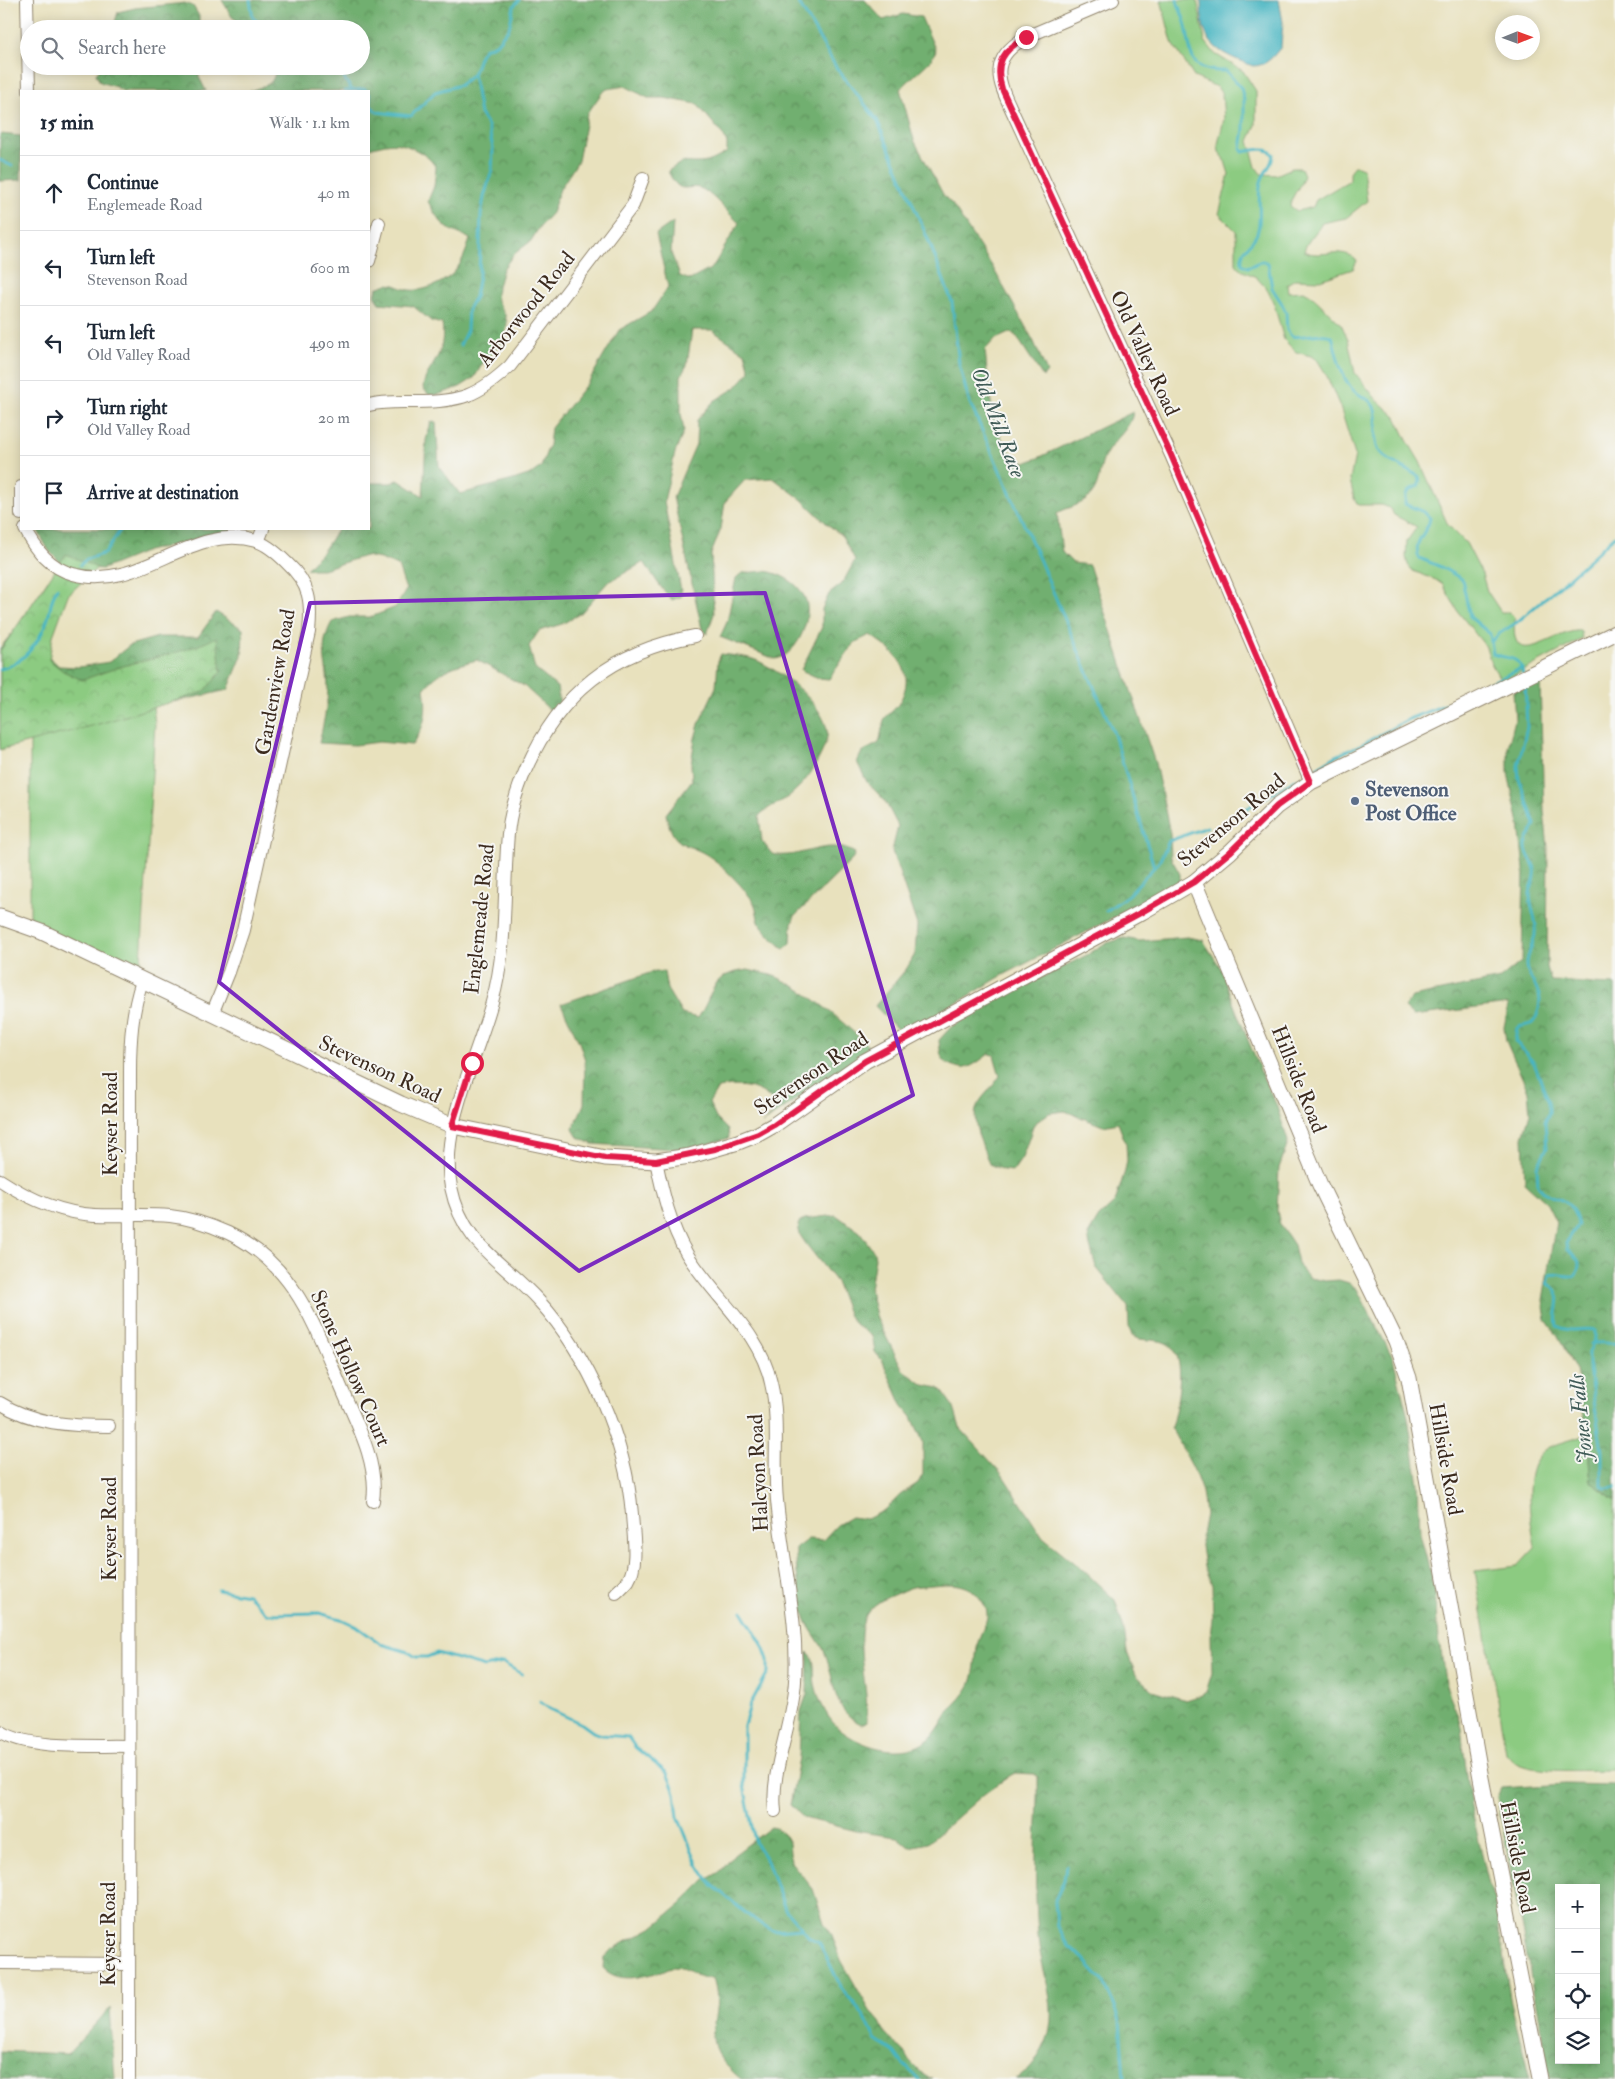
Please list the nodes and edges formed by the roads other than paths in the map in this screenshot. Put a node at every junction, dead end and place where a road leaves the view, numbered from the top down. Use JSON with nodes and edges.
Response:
{"nodes":[{"id":1,"x":27,"y":0,"type":"edge"},
{"id":2,"x":1114,"y":0,"type":"edge"},
{"id":3,"x":27,"y":20,"type":"edge"},
{"id":4,"x":29,"y":75,"type":"edge"},
{"id":5,"x":29,"y":90,"type":"edge"},
{"id":6,"x":643,"y":178,"type":"dead end"},
{"id":7,"x":378,"y":223,"type":"dead end"},
{"id":8,"x":370,"y":256,"type":"edge"},
{"id":9,"x":370,"y":405,"type":"edge"},
{"id":10,"x":26,"y":530,"type":"edge"},
{"id":11,"x":263,"y":530,"type":"edge"},
{"id":12,"x":258,"y":542,"type":"junction"},
{"id":13,"x":1615,"y":633,"type":"edge"},
{"id":14,"x":696,"y":636,"type":"dead end"},
{"id":15,"x":1310,"y":782,"type":"junction"},
{"id":16,"x":1194,"y":882,"type":"junction"},
{"id":17,"x":0,"y":917,"type":"edge"},
{"id":18,"x":142,"y":980,"type":"junction"},
{"id":19,"x":212,"y":1014,"type":"junction"},
{"id":20,"x":452,"y":1126,"type":"junction"},
{"id":21,"x":656,"y":1161,"type":"junction"},
{"id":22,"x":0,"y":1180,"type":"edge"},
{"id":23,"x":130,"y":1216,"type":"junction"},
{"id":24,"x":2,"y":1409,"type":"edge"},
{"id":25,"x":109,"y":1426,"type":"dead end"},
{"id":26,"x":373,"y":1501,"type":"dead end"},
{"id":27,"x":616,"y":1593,"type":"dead end"},
{"id":28,"x":0,"y":1731,"type":"edge"},
{"id":29,"x":129,"y":1746,"type":"junction"},
{"id":30,"x":775,"y":1811,"type":"dead end"},
{"id":31,"x":0,"y":1963,"type":"edge"},
{"id":32,"x":128,"y":1964,"type":"junction"},
{"id":33,"x":129,"y":2079,"type":"edge"},
{"id":34,"x":1540,"y":2079,"type":"edge"}],
"edges":[{"from":1,"to":3,"type":"street"},
{"from":2,"to":15,"type":"street","name":"Old Valley Road"},
{"from":4,"to":5,"type":"street"},
{"from":6,"to":9,"type":"street","name":"Arborwood Road"},
{"from":7,"to":8,"type":"street"},
{"from":10,"to":12,"type":"street","name":"Gardenview Road"},
{"from":11,"to":12,"type":"street"},
{"from":12,"to":19,"type":"street","name":"Gardenview Road"},
{"from":13,"to":15,"type":"street","name":"Stevenson Road"},
{"from":14,"to":20,"type":"street","name":"Englemeade Road"},
{"from":15,"to":16,"type":"street","name":"Stevenson Road"},
{"from":16,"to":21,"type":"street","name":"Stevenson Road"},
{"from":16,"to":34,"type":"street","name":"Hillside Road"},
{"from":17,"to":18,"type":"street","name":"Stevenson Road"},
{"from":18,"to":19,"type":"street","name":"Stevenson Road"},
{"from":18,"to":23,"type":"street","name":"Keyser Road"},
{"from":19,"to":20,"type":"street","name":"Stevenson Road"},
{"from":20,"to":21,"type":"street","name":"Stevenson Road"},
{"from":20,"to":27,"type":"street","name":"Englemeade Road"},
{"from":21,"to":30,"type":"street","name":"Halcyon Road"},
{"from":22,"to":23,"type":"street","name":"Stone Hollow Court"},
{"from":23,"to":26,"type":"street","name":"Stone Hollow Court"},
{"from":23,"to":29,"type":"street","name":"Keyser Road"},
{"from":24,"to":25,"type":"street"},
{"from":28,"to":29,"type":"street"},
{"from":29,"to":32,"type":"street","name":"Keyser Road"},
{"from":31,"to":32,"type":"street"},
{"from":32,"to":33,"type":"street","name":"Keyser Road"}]}
